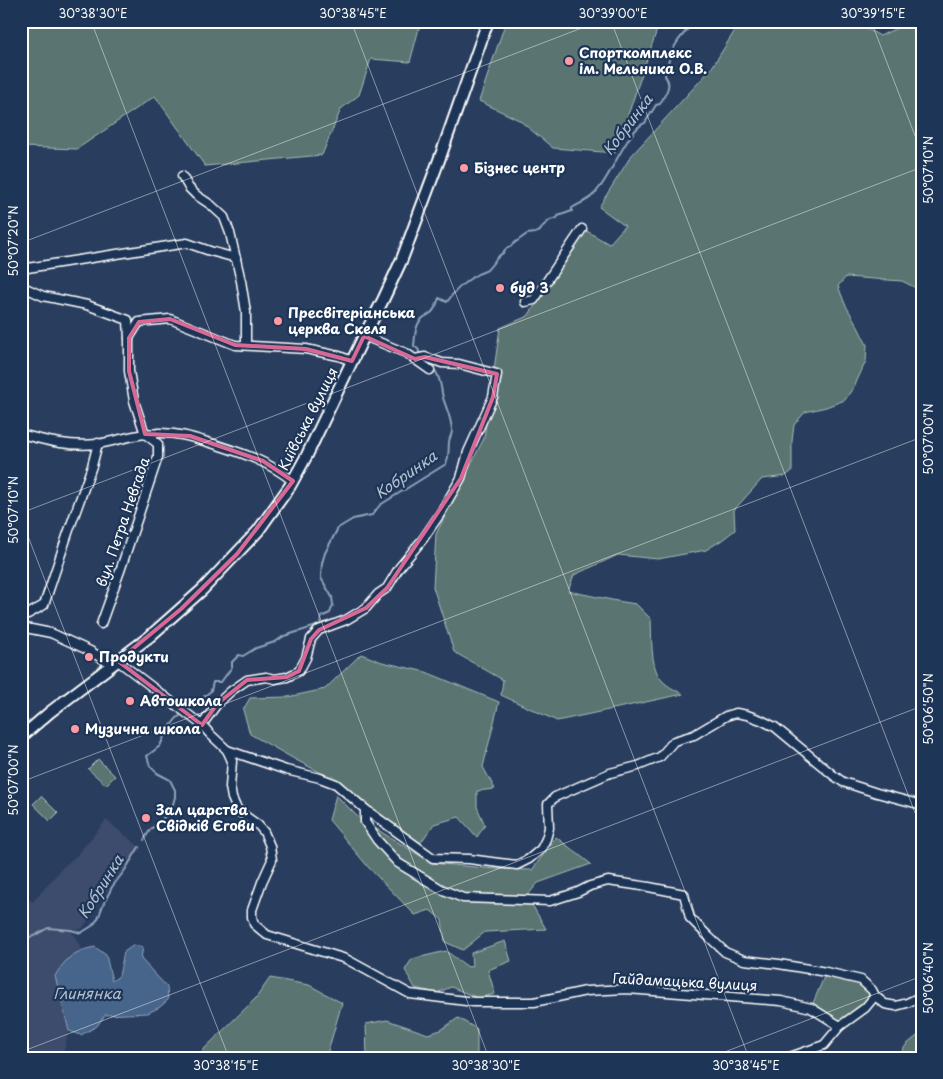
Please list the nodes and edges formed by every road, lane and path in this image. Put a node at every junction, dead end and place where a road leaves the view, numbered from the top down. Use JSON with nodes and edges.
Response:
{"nodes":[{"id":1,"x":488,"y":21,"type":"edge"},
{"id":2,"x":182,"y":176,"type":"dead end"},
{"id":3,"x":582,"y":229,"type":"dead end"},
{"id":4,"x":236,"y":258,"type":"junction"},
{"id":5,"x":21,"y":269,"type":"edge"},
{"id":6,"x":21,"y":286,"type":"edge"},
{"id":7,"x":525,"y":302,"type":"dead end"},
{"id":8,"x":364,"y":336,"type":"junction"},
{"id":9,"x":129,"y":338,"type":"junction"},
{"id":10,"x":246,"y":345,"type":"junction"},
{"id":11,"x":420,"y":358,"type":"junction"},
{"id":12,"x":352,"y":361,"type":"junction"},
{"id":13,"x":430,"y":370,"type":"dead end"},
{"id":14,"x":21,"y":434,"type":"edge"},
{"id":15,"x":145,"y":434,"type":"junction"},
{"id":16,"x":98,"y":443,"type":"junction"},
{"id":17,"x":292,"y":481,"type":"junction"},
{"id":18,"x":21,"y":615,"type":"edge"},
{"id":19,"x":101,"y":624,"type":"dead end"},
{"id":20,"x":21,"y":627,"type":"edge"},
{"id":21,"x":115,"y":663,"type":"junction"},
{"id":22,"x":202,"y":725,"type":"junction"},
{"id":23,"x":21,"y":737,"type":"edge"},
{"id":24,"x":228,"y":750,"type":"junction"},
{"id":25,"x":922,"y":805,"type":"edge"},
{"id":26,"x":364,"y":809,"type":"junction"},
{"id":27,"x":875,"y":996,"type":"junction"},
{"id":28,"x":922,"y":996,"type":"edge"},
{"id":29,"x":840,"y":1026,"type":"junction"},
{"id":30,"x":787,"y":1058,"type":"edge"}],
"edges":[{"from":1,"to":8,"type":"main road","name":"Київська вулиця"},
{"from":2,"to":4,"type":"street"},
{"from":3,"to":7,"type":"street"},
{"from":4,"to":5,"type":"street"},
{"from":4,"to":10,"type":"street"},
{"from":6,"to":9,"type":"street"},
{"from":8,"to":11,"type":"street"},
{"from":8,"to":12,"type":"main road","name":"Київська вулиця"},
{"from":9,"to":10,"type":"street"},
{"from":9,"to":15,"type":"street"},
{"from":10,"to":12,"type":"street"},
{"from":11,"to":13,"type":"street"},
{"from":11,"to":22,"type":"street"},
{"from":12,"to":17,"type":"main road","name":"Київська вулиця"},
{"from":14,"to":16,"type":"street"},
{"from":15,"to":16,"type":"street"},
{"from":15,"to":17,"type":"street"},
{"from":15,"to":19,"type":"street","name":"вул. Петра Невгада"},
{"from":16,"to":18,"type":"street"},
{"from":17,"to":21,"type":"main road","name":"Київська вулиця"},
{"from":20,"to":21,"type":"street","name":"Гайдамацька вулиця"},
{"from":21,"to":22,"type":"street","name":"Гайдамацька вулиця"},
{"from":21,"to":23,"type":"main road","name":"Київська вулиця"},
{"from":22,"to":24,"type":"street","name":"Гайдамацька вулиця"},
{"from":24,"to":26,"type":"street","name":"Гайдамацька вулиця"},
{"from":24,"to":29,"type":"street","name":"Гайдамацька вулиця"},
{"from":25,"to":26,"type":"street","name":"Гайдамацька вулиця"},
{"from":26,"to":27,"type":"street","name":"Гайдамацька вулиця"},
{"from":27,"to":28,"type":"street"},
{"from":27,"to":29,"type":"street"},
{"from":29,"to":30,"type":"street"}]}
